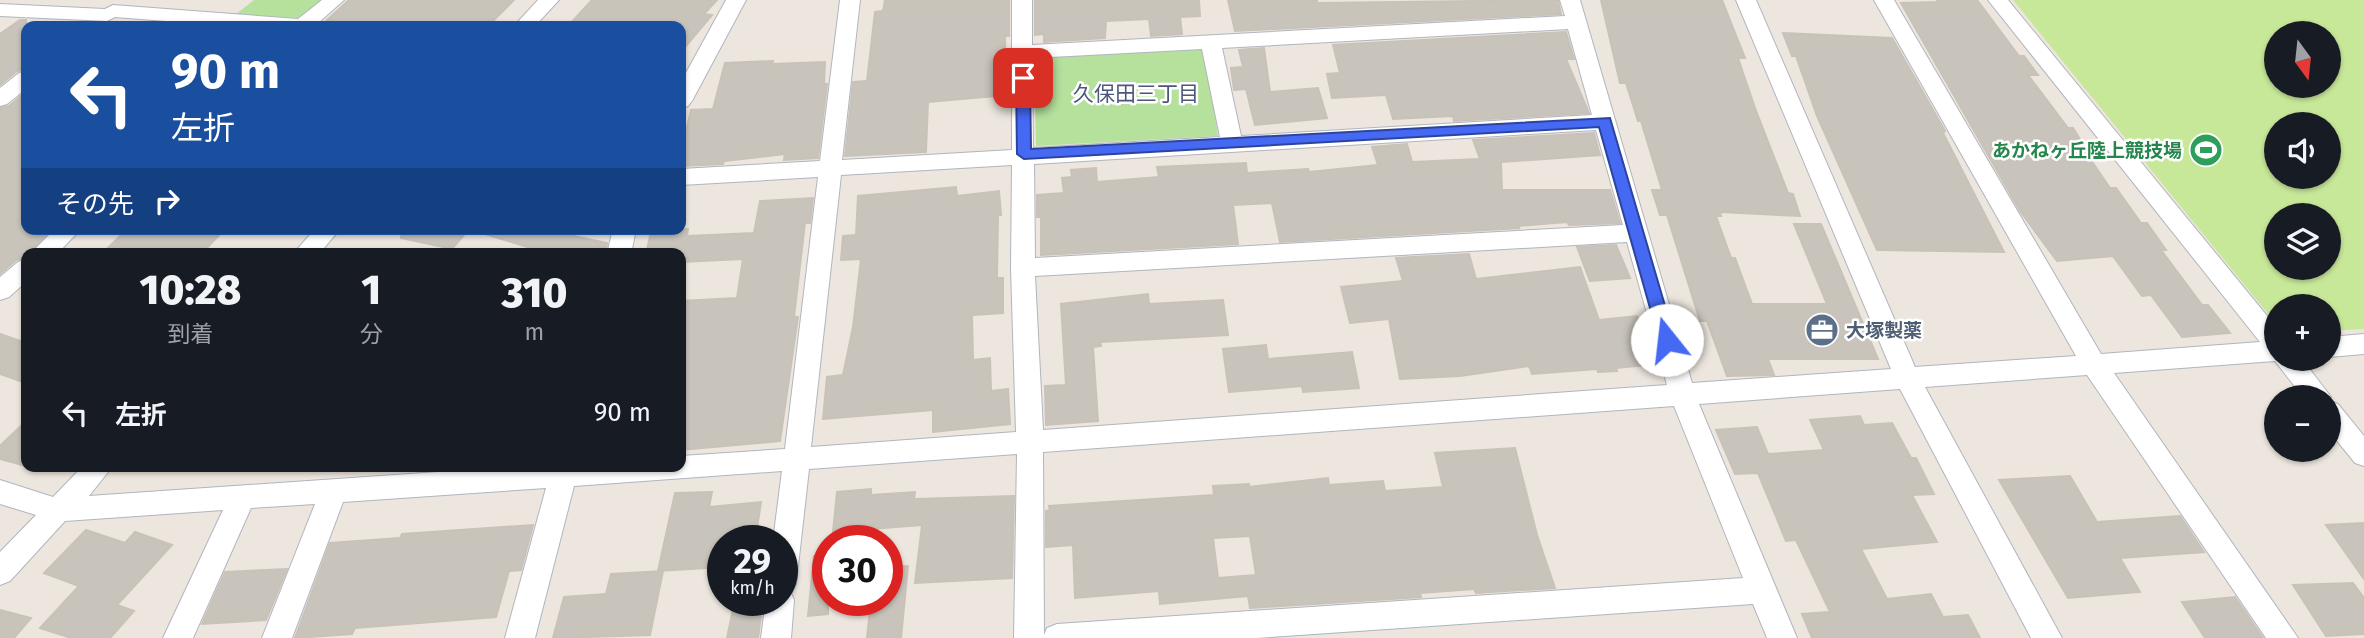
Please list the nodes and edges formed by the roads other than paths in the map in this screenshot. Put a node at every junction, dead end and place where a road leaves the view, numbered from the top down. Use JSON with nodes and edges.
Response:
{"nodes":[{"id":1,"x":334,"y":0,"type":"edge"},
{"id":2,"x":549,"y":0,"type":"edge"},
{"id":3,"x":736,"y":0,"type":"edge"},
{"id":4,"x":850,"y":0,"type":"edge"},
{"id":5,"x":1022,"y":0,"type":"edge"},
{"id":6,"x":1570,"y":0,"type":"edge"},
{"id":7,"x":1746,"y":0,"type":"edge"},
{"id":8,"x":1884,"y":0,"type":"edge"},
{"id":9,"x":1998,"y":0,"type":"edge"},
{"id":10,"x":0,"y":10,"type":"edge"},
{"id":11,"x":110,"y":13,"type":"edge"},
{"id":12,"x":230,"y":21,"type":"edge"},
{"id":13,"x":311,"y":21,"type":"edge"},
{"id":14,"x":529,"y":21,"type":"edge"},
{"id":15,"x":1576,"y":22,"type":"junction"},
{"id":16,"x":1211,"y":42,"type":"junction"},
{"id":17,"x":1023,"y":52,"type":"junction"},
{"id":18,"x":21,"y":82,"type":"edge"},
{"id":19,"x":686,"y":91,"type":"edge"},
{"id":20,"x":0,"y":99,"type":"edge"},
{"id":21,"x":1605,"y":122,"type":"junction"},
{"id":22,"x":1232,"y":143,"type":"junction"},
{"id":23,"x":1024,"y":154,"type":"junction"},
{"id":24,"x":831,"y":167,"type":"junction"},
{"id":25,"x":686,"y":177,"type":"edge"},
{"id":26,"x":1636,"y":233,"type":"junction"},
{"id":27,"x":63,"y":235,"type":"edge"},
{"id":28,"x":323,"y":235,"type":"edge"},
{"id":29,"x":49,"y":248,"type":"edge"},
{"id":30,"x":311,"y":248,"type":"edge"},
{"id":31,"x":1023,"y":268,"type":"junction"},
{"id":32,"x":21,"y":272,"type":"edge"},
{"id":33,"x":0,"y":290,"type":"edge"},
{"id":34,"x":2264,"y":332,"type":"edge"},
{"id":35,"x":2364,"y":344,"type":"edge"},
{"id":36,"x":2341,"y":346,"type":"edge"},
{"id":37,"x":2264,"y":349,"type":"edge"},
{"id":38,"x":2093,"y":363,"type":"junction"},
{"id":39,"x":2297,"y":371,"type":"edge"},
{"id":40,"x":1907,"y":377,"type":"junction"},
{"id":41,"x":2308,"y":385,"type":"edge"},
{"id":42,"x":1682,"y":394,"type":"junction"},
{"id":43,"x":2341,"y":427,"type":"edge"},
{"id":44,"x":1030,"y":442,"type":"junction"},
{"id":45,"x":2364,"y":455,"type":"edge"},
{"id":46,"x":798,"y":459,"type":"junction"},
{"id":47,"x":686,"y":465,"type":"edge"},
{"id":48,"x":94,"y":472,"type":"edge"},
{"id":49,"x":563,"y":472,"type":"edge"},
{"id":50,"x":334,"y":491,"type":"junction"},
{"id":51,"x":0,"y":492,"type":"edge"},
{"id":52,"x":242,"y":498,"type":"junction"},
{"id":53,"x":58,"y":510,"type":"junction"},
{"id":54,"x":790,"y":525,"type":"edge"},
{"id":55,"x":0,"y":572,"type":"edge"},
{"id":56,"x":1762,"y":590,"type":"junction"},
{"id":57,"x":778,"y":616,"type":"edge"},
{"id":58,"x":178,"y":638,"type":"edge"},
{"id":59,"x":277,"y":638,"type":"edge"},
{"id":60,"x":520,"y":638,"type":"edge"},
{"id":61,"x":775,"y":638,"type":"edge"},
{"id":62,"x":1029,"y":638,"type":"edge"},
{"id":63,"x":1058,"y":638,"type":"edge"},
{"id":64,"x":1782,"y":638,"type":"edge"},
{"id":65,"x":2047,"y":638,"type":"edge"},
{"id":66,"x":2283,"y":638,"type":"edge"}],
"edges":[{"from":1,"to":13,"type":"street"},
{"from":2,"to":14,"type":"street"},
{"from":3,"to":19,"type":"street"},
{"from":4,"to":24,"type":"street"},
{"from":5,"to":17,"type":"street"},
{"from":6,"to":15,"type":"street"},
{"from":7,"to":40,"type":"street"},
{"from":8,"to":38,"type":"street"},
{"from":9,"to":34,"type":"street"},
{"from":10,"to":11,"type":"street"},
{"from":11,"to":12,"type":"street"},
{"from":15,"to":16,"type":"street"},
{"from":15,"to":21,"type":"street"},
{"from":16,"to":17,"type":"street"},
{"from":16,"to":22,"type":"street"},
{"from":17,"to":23,"type":"street"},
{"from":18,"to":20,"type":"street"},
{"from":21,"to":22,"type":"street"},
{"from":21,"to":26,"type":"street"},
{"from":22,"to":23,"type":"street"},
{"from":23,"to":24,"type":"street"},
{"from":23,"to":31,"type":"street"},
{"from":24,"to":25,"type":"street"},
{"from":24,"to":46,"type":"street"},
{"from":26,"to":31,"type":"street"},
{"from":26,"to":42,"type":"street"},
{"from":27,"to":29,"type":"street"},
{"from":28,"to":30,"type":"street"},
{"from":31,"to":44,"type":"street"},
{"from":32,"to":33,"type":"street"},
{"from":35,"to":36,"type":"street"},
{"from":37,"to":38,"type":"street"},
{"from":38,"to":40,"type":"street"},
{"from":38,"to":66,"type":"street"},
{"from":39,"to":41,"type":"street"},
{"from":40,"to":42,"type":"street"},
{"from":40,"to":65,"type":"street"},
{"from":42,"to":44,"type":"street"},
{"from":42,"to":56,"type":"street"},
{"from":43,"to":45,"type":"street"},
{"from":44,"to":46,"type":"street"},
{"from":44,"to":62,"type":"street"},
{"from":46,"to":47,"type":"street"},
{"from":46,"to":54,"type":"street"},
{"from":48,"to":53,"type":"street"},
{"from":49,"to":50,"type":"street"},
{"from":49,"to":60,"type":"street"},
{"from":50,"to":52,"type":"street"},
{"from":50,"to":59,"type":"street"},
{"from":51,"to":53,"type":"street"},
{"from":52,"to":53,"type":"street"},
{"from":52,"to":58,"type":"street"},
{"from":53,"to":55,"type":"street"},
{"from":56,"to":63,"type":"street"},
{"from":56,"to":64,"type":"street"},
{"from":57,"to":61,"type":"street"}]}
